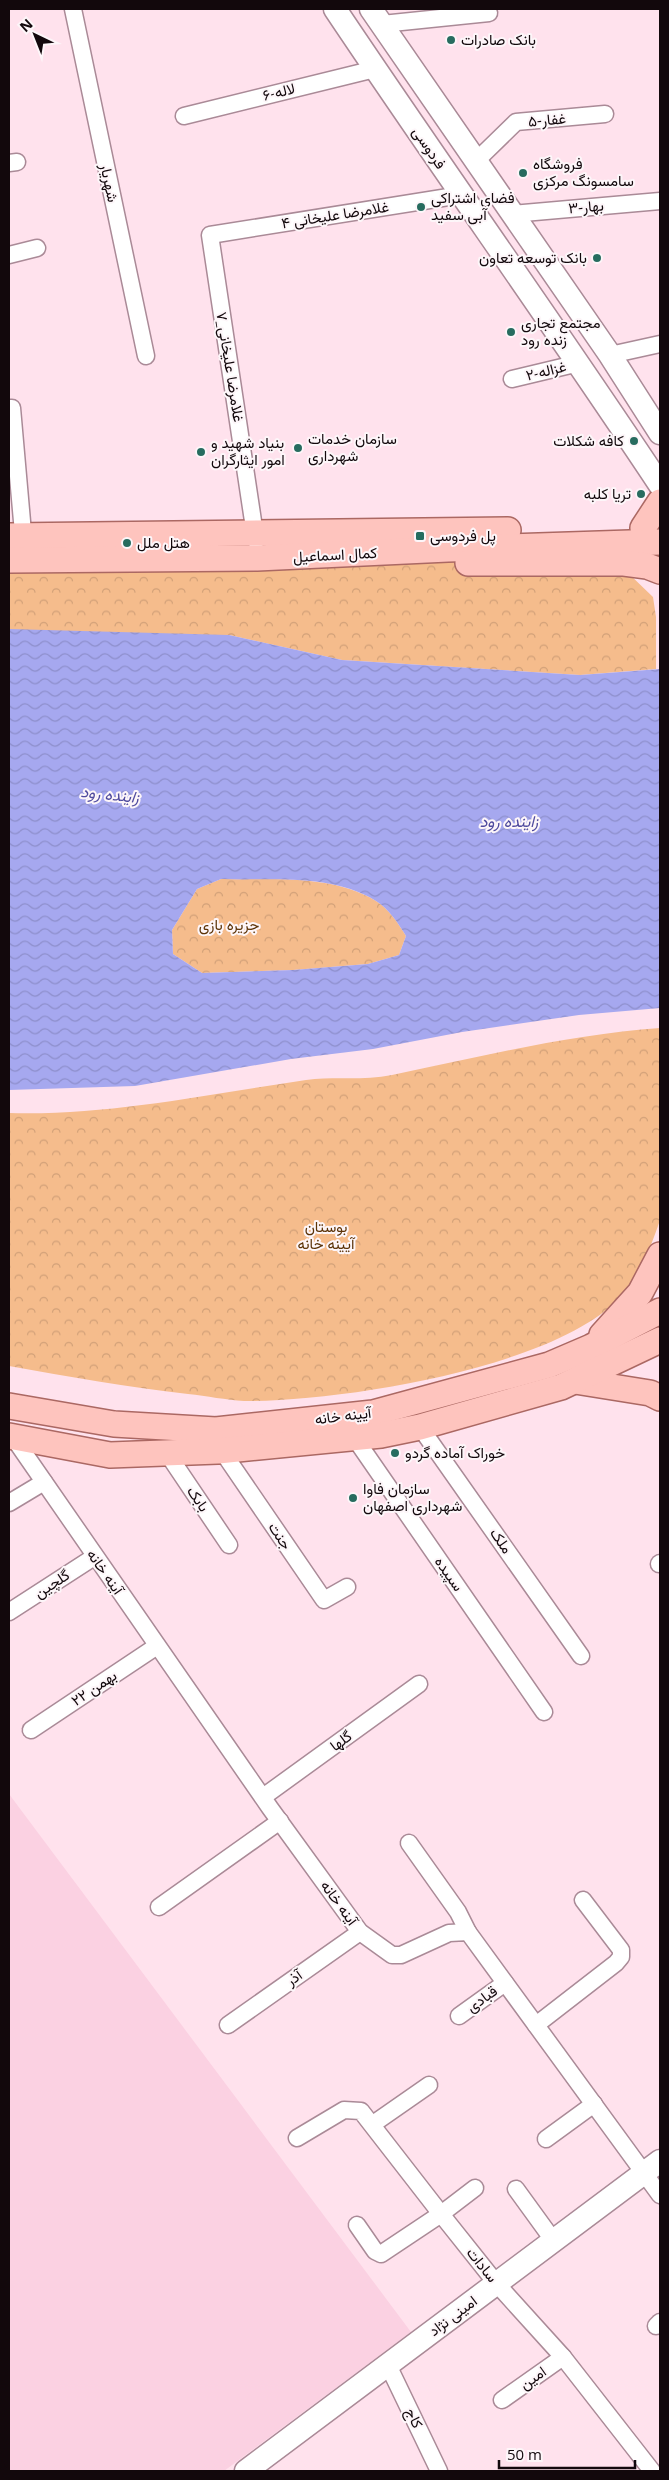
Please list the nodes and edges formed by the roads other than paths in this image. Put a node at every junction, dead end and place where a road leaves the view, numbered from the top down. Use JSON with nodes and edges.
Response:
{"nodes":[{"id":1,"x":73,"y":9,"type":"edge"},
{"id":2,"x":335,"y":9,"type":"edge"},
{"id":3,"x":489,"y":13,"type":"dead end"},
{"id":4,"x":377,"y":17,"type":"edge"},
{"id":5,"x":375,"y":69,"type":"junction"},
{"id":6,"x":605,"y":114,"type":"dead end"},
{"id":7,"x":184,"y":116,"type":"dead end"},
{"id":8,"x":475,"y":162,"type":"junction"},
{"id":9,"x":490,"y":183,"type":"junction"},
{"id":10,"x":461,"y":195,"type":"junction"},
{"id":11,"x":660,"y":201,"type":"edge"},
{"id":12,"x":512,"y":214,"type":"junction"},
{"id":13,"x":210,"y":236,"type":"joint"},
{"id":14,"x":37,"y":248,"type":"dead end"},
{"id":15,"x":9,"y":255,"type":"edge"},
{"id":16,"x":660,"y":344,"type":"edge"},
{"id":17,"x":610,"y":355,"type":"junction"},
{"id":18,"x":146,"y":356,"type":"dead end"},
{"id":19,"x":580,"y":363,"type":"junction"},
{"id":20,"x":512,"y":379,"type":"dead end"},
{"id":21,"x":9,"y":408,"type":"edge"},
{"id":22,"x":660,"y":433,"type":"edge"},
{"id":23,"x":660,"y":485,"type":"edge"},
{"id":24,"x":660,"y":502,"type":"edge"},
{"id":25,"x":654,"y":532,"type":"edge"},
{"id":26,"x":257,"y":546,"type":"junction"},
{"id":27,"x":16,"y":548,"type":"edge"},
{"id":28,"x":448,"y":549,"type":"junction"},
{"id":29,"x":660,"y":571,"type":"edge"},
{"id":30,"x":660,"y":1255,"type":"edge"},
{"id":31,"x":660,"y":1311,"type":"edge"},
{"id":32,"x":660,"y":1340,"type":"edge"},
{"id":33,"x":591,"y":1347,"type":"junction"},
{"id":34,"x":575,"y":1381,"type":"junction"},
{"id":35,"x":660,"y":1398,"type":"edge"},
{"id":36,"x":9,"y":1406,"type":"edge"},
{"id":37,"x":420,"y":1427,"type":"junction"},
{"id":38,"x":11,"y":1436,"type":"edge"},
{"id":39,"x":354,"y":1437,"type":"junction"},
{"id":40,"x":222,"y":1451,"type":"junction"},
{"id":41,"x":166,"y":1453,"type":"junction"},
{"id":42,"x":44,"y":1482,"type":"junction"},
{"id":43,"x":9,"y":1503,"type":"edge"},
{"id":44,"x":229,"y":1545,"type":"dead end"},
{"id":45,"x":94,"y":1556,"type":"junction"},
{"id":46,"x":347,"y":1587,"type":"dead end"},
{"id":47,"x":9,"y":1612,"type":"edge"},
{"id":48,"x":157,"y":1646,"type":"junction"},
{"id":49,"x":581,"y":1656,"type":"dead end"},
{"id":50,"x":419,"y":1684,"type":"dead end"},
{"id":51,"x":544,"y":1712,"type":"dead end"},
{"id":52,"x":31,"y":1730,"type":"dead end"},
{"id":53,"x":263,"y":1797,"type":"junction"},
{"id":54,"x":280,"y":1821,"type":"junction"},
{"id":55,"x":409,"y":1843,"type":"dead end"},
{"id":56,"x":583,"y":1900,"type":"dead end"},
{"id":57,"x":159,"y":1907,"type":"dead end"},
{"id":58,"x":360,"y":1932,"type":"junction"},
{"id":59,"x":468,"y":1932,"type":"junction"},
{"id":60,"x":504,"y":1983,"type":"junction"},
{"id":61,"x":459,"y":2016,"type":"dead end"},
{"id":62,"x":228,"y":2025,"type":"dead end"},
{"id":63,"x":536,"y":2025,"type":"junction"},
{"id":64,"x":429,"y":2085,"type":"dead end"},
{"id":65,"x":594,"y":2104,"type":"junction"},
{"id":66,"x":373,"y":2124,"type":"junction"},
{"id":67,"x":297,"y":2138,"type":"dead end"},
{"id":68,"x":546,"y":2139,"type":"dead end"},
{"id":69,"x":652,"y":2167,"type":"edge"},
{"id":70,"x":475,"y":2188,"type":"dead end"},
{"id":71,"x":516,"y":2189,"type":"dead end"},
{"id":72,"x":660,"y":2195,"type":"edge"},
{"id":73,"x":441,"y":2214,"type":"junction"},
{"id":74,"x":357,"y":2225,"type":"dead end"},
{"id":75,"x":554,"y":2240,"type":"junction"},
{"id":76,"x":496,"y":2282,"type":"junction"},
{"id":77,"x":563,"y":2357,"type":"junction"},
{"id":78,"x":388,"y":2365,"type":"junction"},
{"id":79,"x":502,"y":2400,"type":"dead end"},
{"id":80,"x":246,"y":2471,"type":"edge"},
{"id":81,"x":439,"y":2471,"type":"edge"},
{"id":82,"x":652,"y":2471,"type":"edge"}],
"edges":[{"from":1,"to":18,"type":"street","name":"شهریار"},
{"from":2,"to":5,"type":"main road","name":"فردوسی"},
{"from":3,"to":4,"type":"street"},
{"from":4,"to":8,"type":"main road","name":"فردوسی"},
{"from":5,"to":7,"type":"street","name":"۶-لاله"},
{"from":5,"to":10,"type":"main road","name":"فردوسی"},
{"from":6,"to":8,"type":"street","name":"۵-غفار"},
{"from":8,"to":9,"type":"main road","name":"فردوسی"},
{"from":9,"to":10,"type":"main road"},
{"from":9,"to":12,"type":"main road","name":"فردوسی"},
{"from":10,"to":13,"type":"street","name":"۴ غلامرضا علیخانی"},
{"from":10,"to":19,"type":"main road","name":"فردوسی"},
{"from":11,"to":12,"type":"street","name":"۳-بهار"},
{"from":12,"to":17,"type":"main road","name":"فردوسی"},
{"from":13,"to":26,"type":"street","name":"۷_غلامرضا علیخانی"},
{"from":14,"to":15,"type":"street"},
{"from":16,"to":17,"type":"street"},
{"from":17,"to":22,"type":"main road","name":"فردوسی"},
{"from":19,"to":20,"type":"street","name":"۲-غزاله"},
{"from":19,"to":23,"type":"main road","name":"فردوسی"},
{"from":21,"to":27,"type":"street"},
{"from":24,"to":25,"type":"main road"},
{"from":25,"to":26,"type":"main road","name":"کمال اسماعیل"},
{"from":25,"to":28,"type":"main road","name":"کمال اسماعیل"},
{"from":26,"to":27,"type":"main road","name":"کمال اسماعیل"},
{"from":26,"to":28,"type":"main road","name":"کمال اسماعیل"},
{"from":28,"to":29,"type":"main road"},
{"from":30,"to":33,"type":"main road"},
{"from":31,"to":33,"type":"main road","name":"آیینه خانه"},
{"from":32,"to":34,"type":"main road","name":"آیینه خانه"},
{"from":33,"to":36,"type":"main road","name":"آیینه خانه"},
{"from":34,"to":35,"type":"main road"},
{"from":34,"to":37,"type":"main road","name":"آیینه خانه"},
{"from":37,"to":39,"type":"main road","name":"آیینه خانه"},
{"from":37,"to":49,"type":"street","name":"ملک"},
{"from":38,"to":41,"type":"main road","name":"آیینه خانه"},
{"from":38,"to":42,"type":"street","name":"آینه خانه"},
{"from":39,"to":40,"type":"main road","name":"آیینه خانه"},
{"from":39,"to":51,"type":"street","name":"سپیده"},
{"from":40,"to":41,"type":"main road","name":"آیینه خانه"},
{"from":40,"to":46,"type":"street","name":"جنت"},
{"from":41,"to":44,"type":"street","name":"بابک"},
{"from":42,"to":43,"type":"street"},
{"from":42,"to":45,"type":"street","name":"آینه خانه"},
{"from":45,"to":47,"type":"street","name":"گلچین"},
{"from":45,"to":48,"type":"street","name":"آینه خانه"},
{"from":48,"to":52,"type":"street","name":"۲۲ بهمن"},
{"from":48,"to":53,"type":"street","name":"آینه خانه"},
{"from":50,"to":53,"type":"street","name":"گلها"},
{"from":53,"to":54,"type":"street","name":"آینه خانه"},
{"from":54,"to":57,"type":"street"},
{"from":54,"to":58,"type":"street","name":"آینه خانه"},
{"from":55,"to":59,"type":"street"},
{"from":56,"to":63,"type":"street"},
{"from":58,"to":59,"type":"street","name":"آینه خانه"},
{"from":58,"to":62,"type":"street","name":"آذر"},
{"from":59,"to":60,"type":"street"},
{"from":60,"to":61,"type":"street","name":"قبادی"},
{"from":60,"to":63,"type":"street"},
{"from":63,"to":65,"type":"street"},
{"from":64,"to":66,"type":"street"},
{"from":65,"to":68,"type":"street"},
{"from":65,"to":69,"type":"street"},
{"from":66,"to":67,"type":"street","name":"سادات"},
{"from":66,"to":73,"type":"street","name":"سادات"},
{"from":69,"to":72,"type":"street"},
{"from":69,"to":75,"type":"main road","name":"امینی نژاد"},
{"from":70,"to":73,"type":"street"},
{"from":71,"to":75,"type":"street"},
{"from":73,"to":74,"type":"street"},
{"from":73,"to":76,"type":"street","name":"سادات"},
{"from":75,"to":76,"type":"main road","name":"امینی نژاد"},
{"from":76,"to":77,"type":"street","name":"سادات"},
{"from":76,"to":78,"type":"main road","name":"امینی نژاد"},
{"from":77,"to":79,"type":"street","name":"امین"},
{"from":77,"to":82,"type":"street","name":"سادات"},
{"from":78,"to":80,"type":"main road","name":"امینی نژاد"},
{"from":78,"to":81,"type":"street","name":"کاج"}]}
